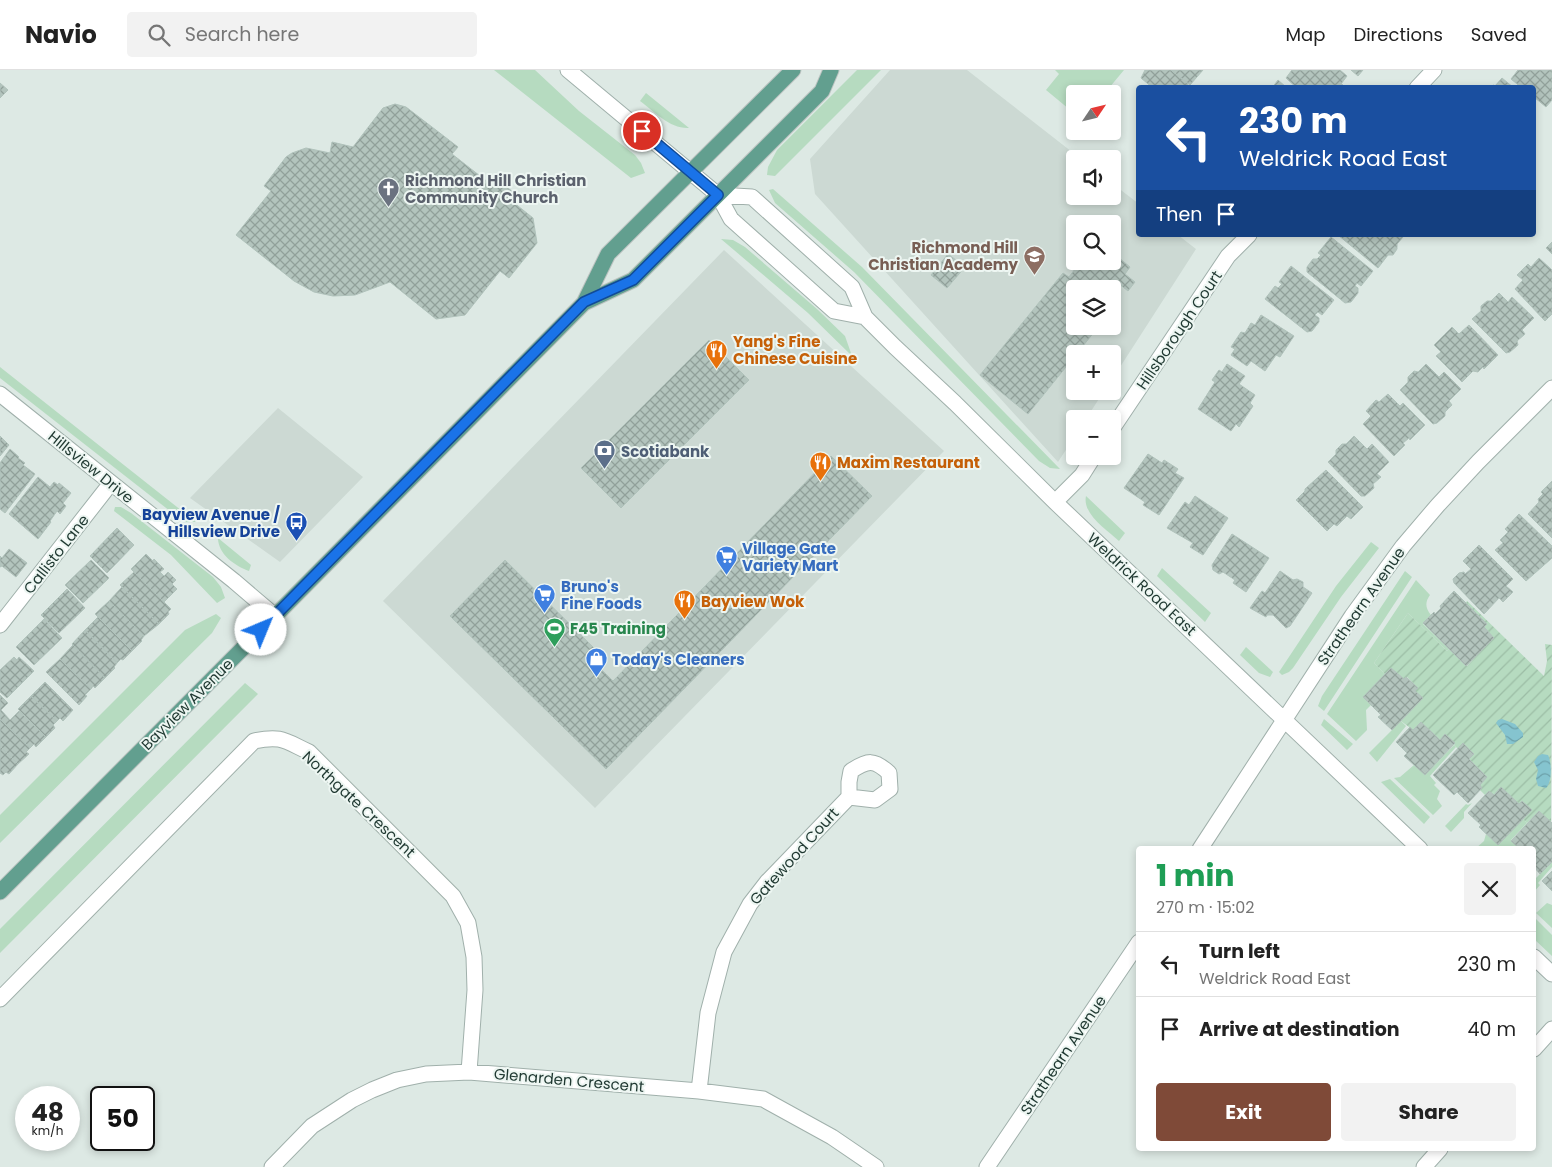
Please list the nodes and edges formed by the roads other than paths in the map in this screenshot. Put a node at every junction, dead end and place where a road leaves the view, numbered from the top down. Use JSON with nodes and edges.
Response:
{"nodes":[{"id":1,"x":568,"y":70,"type":"edge"},
{"id":2,"x":793,"y":70,"type":"edge"},
{"id":3,"x":831,"y":70,"type":"edge"},
{"id":4,"x":1434,"y":70,"type":"edge"},
{"id":5,"x":1420,"y":85,"type":"edge"},
{"id":6,"x":691,"y":172,"type":"junction"},
{"id":7,"x":718,"y":195,"type":"junction"},
{"id":8,"x":1247,"y":237,"type":"edge"},
{"id":9,"x":584,"y":302,"type":"junction"},
{"id":10,"x":864,"y":317,"type":"junction"},
{"id":11,"x":1552,"y":388,"type":"edge"},
{"id":12,"x":0,"y":394,"type":"edge"},
{"id":13,"x":1121,"y":416,"type":"edge"},
{"id":14,"x":1088,"y":465,"type":"edge"},
{"id":15,"x":111,"y":483,"type":"junction"},
{"id":16,"x":1055,"y":502,"type":"junction"},
{"id":17,"x":275,"y":616,"type":"junction"},
{"id":18,"x":0,"y":625,"type":"edge"},
{"id":19,"x":1284,"y":718,"type":"junction"},
{"id":20,"x":848,"y":797,"type":"dead end"},
{"id":21,"x":1202,"y":846,"type":"edge"},
{"id":22,"x":1417,"y":846,"type":"edge"},
{"id":23,"x":0,"y":892,"type":"edge"},
{"id":24,"x":1136,"y":946,"type":"edge"},
{"id":25,"x":1536,"y":959,"type":"edge"},
{"id":26,"x":1552,"y":974,"type":"edge"},
{"id":27,"x":0,"y":999,"type":"edge"},
{"id":28,"x":1552,"y":1029,"type":"edge"},
{"id":29,"x":1536,"y":1047,"type":"edge"},
{"id":30,"x":469,"y":1072,"type":"junction"},
{"id":31,"x":699,"y":1091,"type":"junction"},
{"id":32,"x":1438,"y":1151,"type":"edge"},
{"id":33,"x":272,"y":1167,"type":"edge"},
{"id":34,"x":876,"y":1167,"type":"edge"},
{"id":35,"x":988,"y":1167,"type":"edge"},
{"id":36,"x":1424,"y":1167,"type":"edge"}],
"edges":[{"from":1,"to":6,"type":"street"},
{"from":2,"to":6,"type":"main road","name":"Bayview Avenue"},
{"from":3,"to":7,"type":"main road","name":"Bayview Avenue"},
{"from":4,"to":5,"type":"street"},
{"from":6,"to":7,"type":"street"},
{"from":6,"to":9,"type":"main road","name":"Bayview Avenue"},
{"from":7,"to":9,"type":"main road","name":"Bayview Avenue"},
{"from":7,"to":10,"type":"street"},
{"from":7,"to":10,"type":"street","name":"Weldrick Road East"},
{"from":8,"to":13,"type":"street","name":"Hillsborough Court"},
{"from":9,"to":17,"type":"main road","name":"Bayview Avenue"},
{"from":10,"to":16,"type":"street","name":"Weldrick Road East"},
{"from":11,"to":19,"type":"street","name":"Strathearn Avenue"},
{"from":12,"to":15,"type":"street","name":"Hillsview Drive"},
{"from":14,"to":16,"type":"street"},
{"from":15,"to":17,"type":"street","name":"Hillsview Drive"},
{"from":15,"to":18,"type":"street","name":"Callisto Lane"},
{"from":16,"to":19,"type":"street","name":"Weldrick Road East"},
{"from":17,"to":23,"type":"main road","name":"Bayview Avenue"},
{"from":19,"to":21,"type":"street","name":"Strathearn Avenue"},
{"from":19,"to":22,"type":"street","name":"Weldrick Road East"},
{"from":20,"to":31,"type":"street","name":"Gatewood Court"},
{"from":24,"to":35,"type":"street","name":"Strathearn Avenue"},
{"from":25,"to":26,"type":"street"},
{"from":27,"to":30,"type":"street","name":"Northgate Crescent"},
{"from":28,"to":29,"type":"street"},
{"from":30,"to":31,"type":"street","name":"Glenarden Crescent"},
{"from":30,"to":33,"type":"street","name":"Glenarden Crescent"},
{"from":31,"to":34,"type":"street","name":"Glenarden Crescent"},
{"from":32,"to":36,"type":"street"}]}
